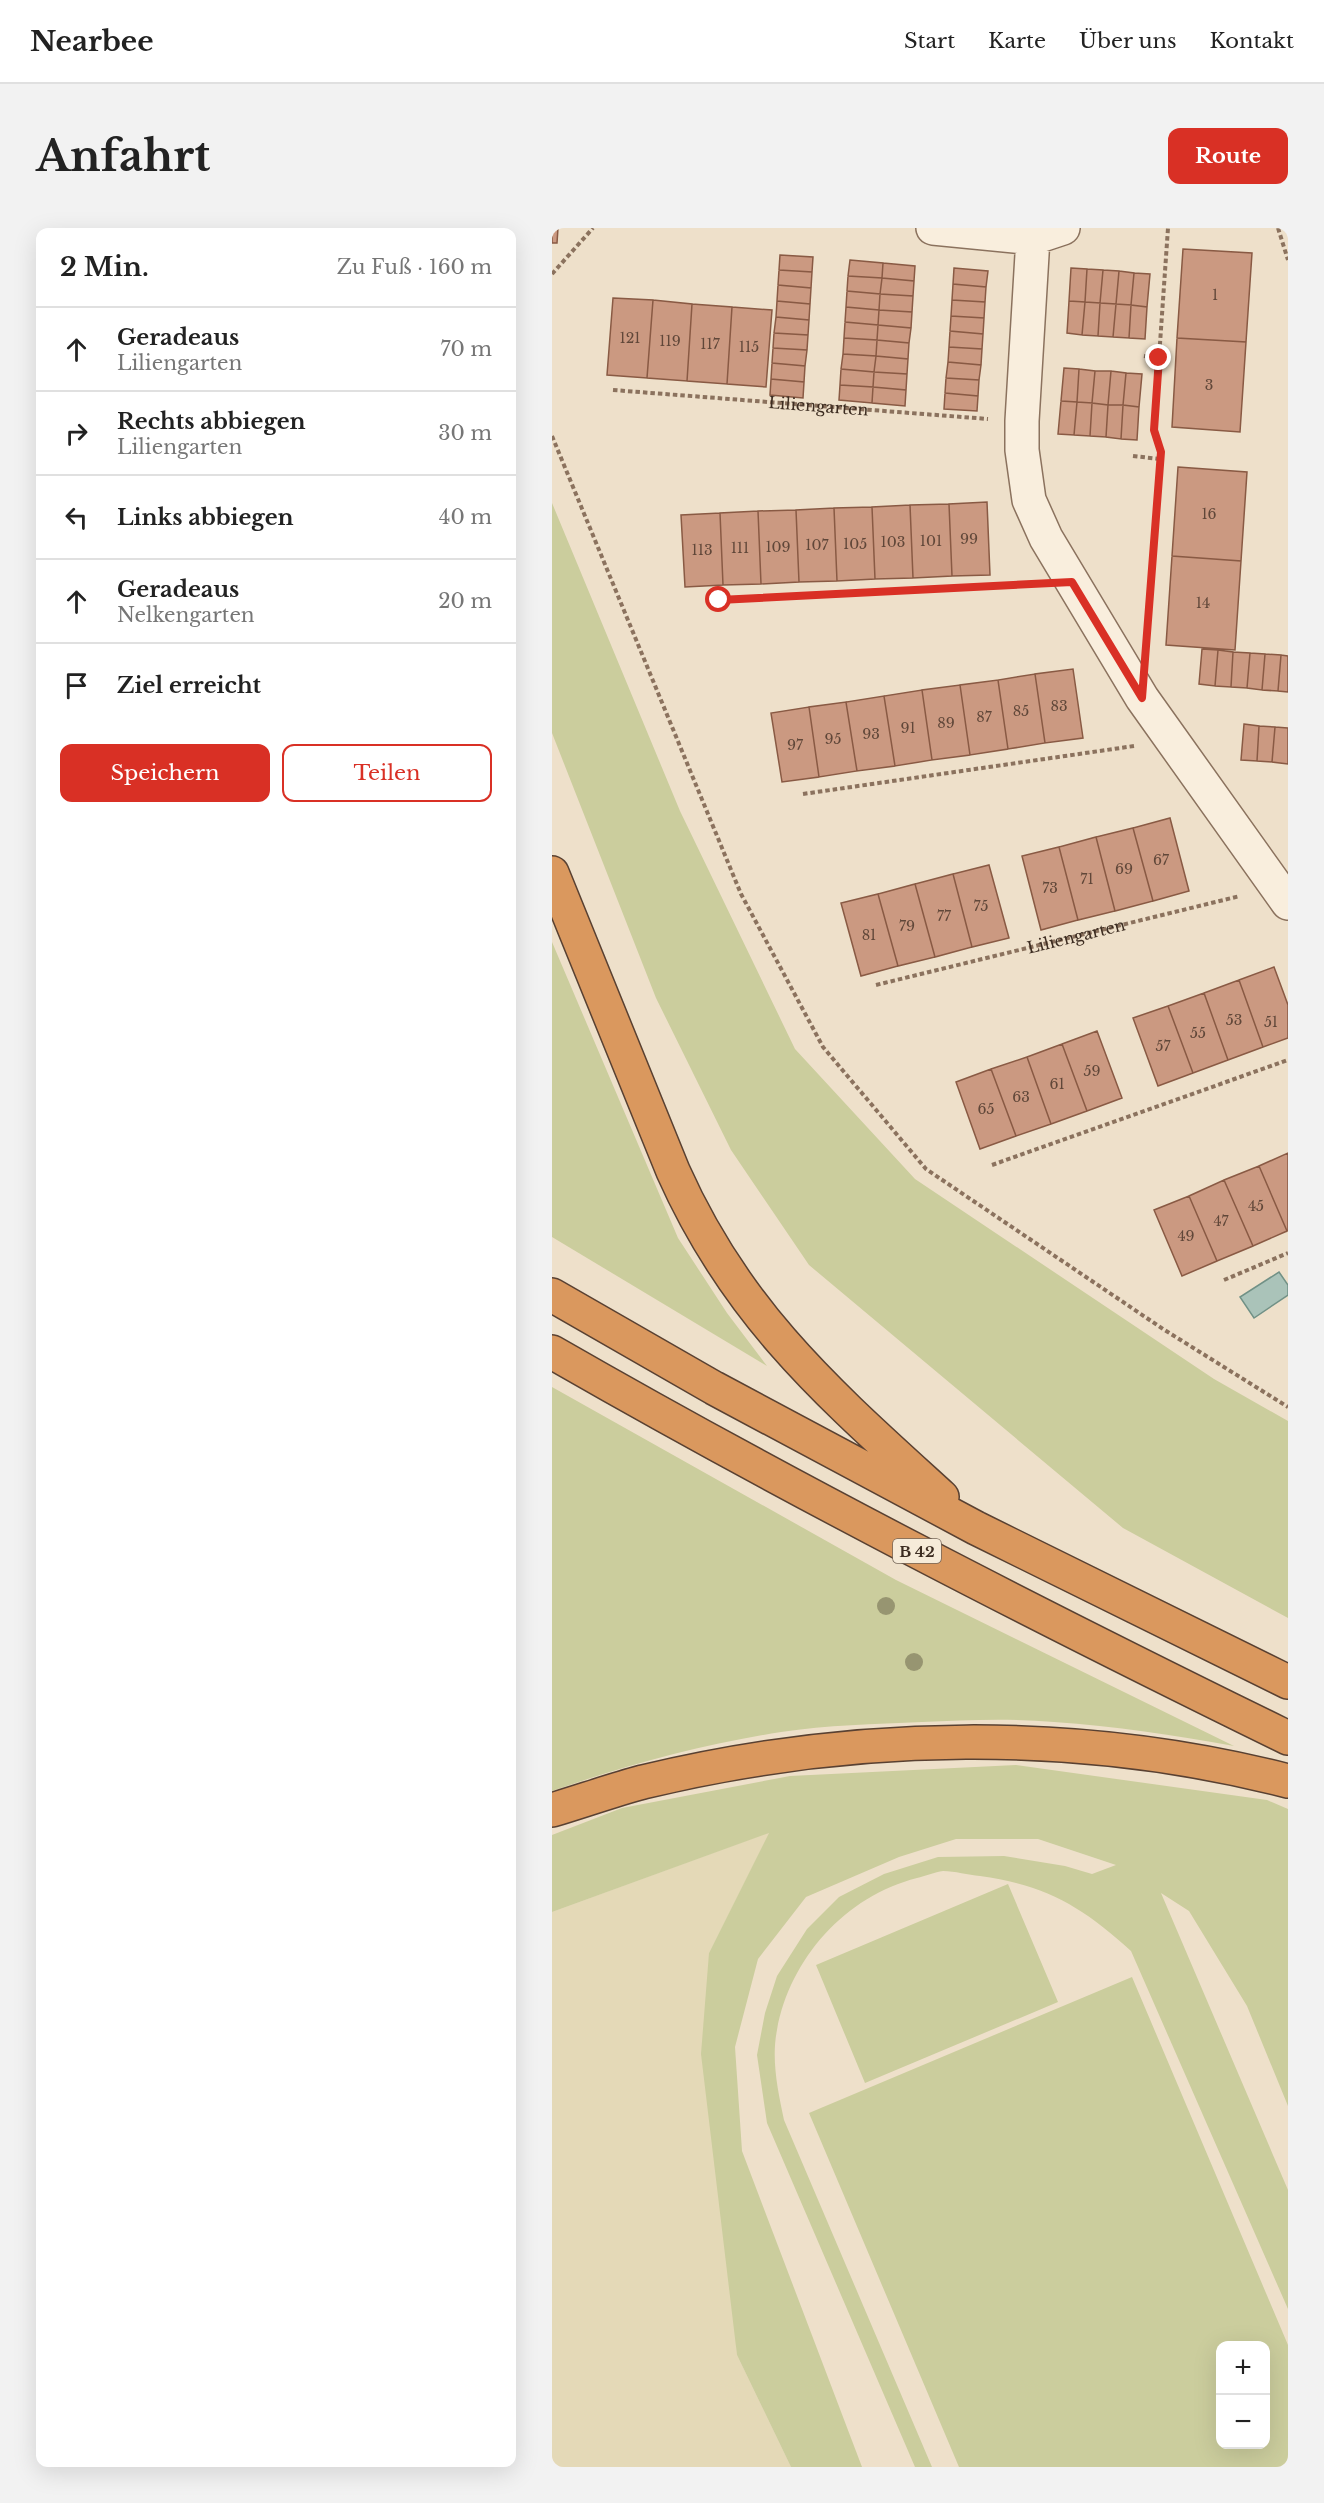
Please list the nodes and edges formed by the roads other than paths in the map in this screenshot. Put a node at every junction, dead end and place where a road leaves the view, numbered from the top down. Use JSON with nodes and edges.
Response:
{"nodes":[{"id":1,"x":933,"y":228,"type":"edge"},
{"id":2,"x":1063,"y":228,"type":"edge"},
{"id":3,"x":1033,"y":238,"type":"junction"},
{"id":4,"x":552,"y":873,"type":"edge"},
{"id":5,"x":1282,"y":896,"type":"edge"},
{"id":6,"x":552,"y":1295,"type":"edge"},
{"id":7,"x":552,"y":1352,"type":"edge"},
{"id":8,"x":976,"y":1528,"type":"junction"},
{"id":9,"x":1288,"y":1682,"type":"edge"},
{"id":10,"x":1288,"y":1738,"type":"edge"},
{"id":11,"x":1288,"y":1781,"type":"edge"},
{"id":12,"x":552,"y":1810,"type":"edge"}],
"edges":[{"from":1,"to":3,"type":"street"},
{"from":2,"to":3,"type":"street"},
{"from":3,"to":5,"type":"street"},
{"from":4,"to":8,"type":"highway"},
{"from":6,"to":8,"type":"highway"},
{"from":7,"to":10,"type":"highway","number":"B 42"},
{"from":8,"to":9,"type":"highway"},
{"from":11,"to":12,"type":"highway"}]}
